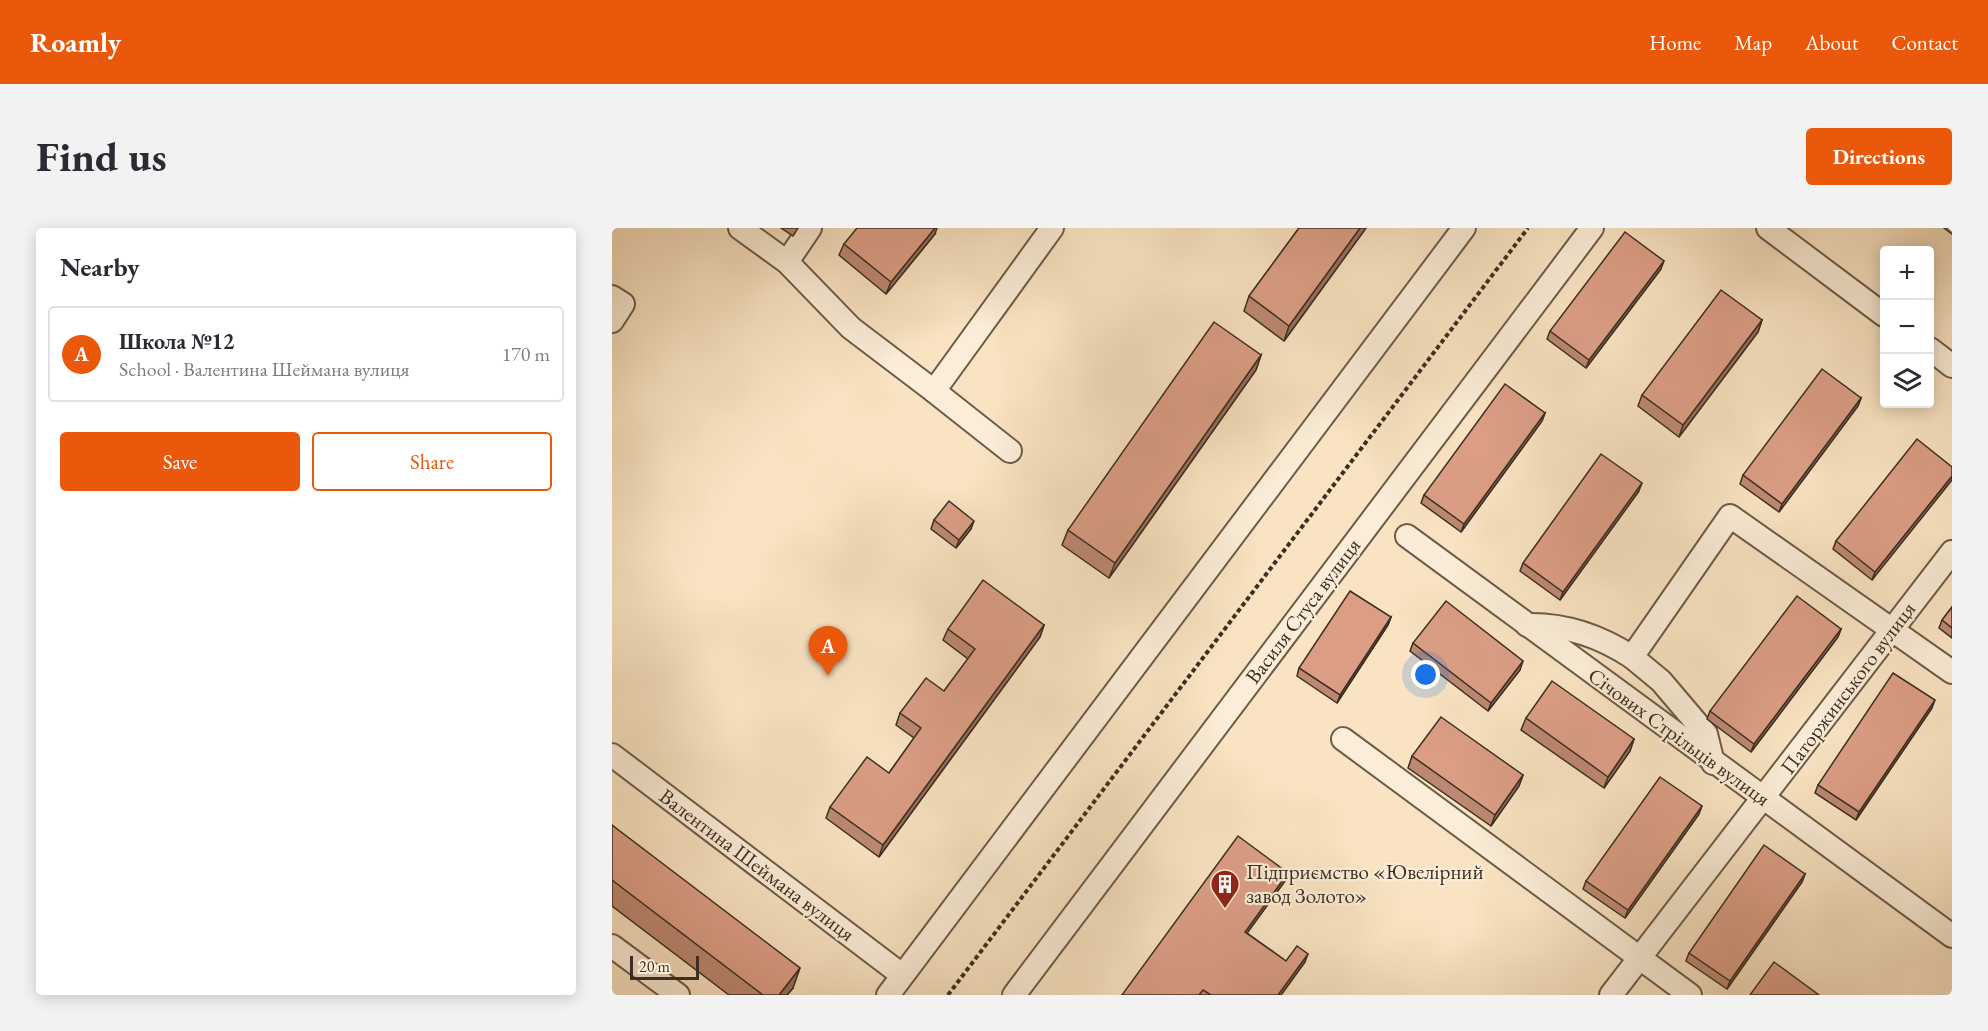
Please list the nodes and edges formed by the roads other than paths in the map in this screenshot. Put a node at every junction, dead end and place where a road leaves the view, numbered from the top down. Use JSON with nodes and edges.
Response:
{"nodes":[{"id":1,"x":740,"y":228,"type":"edge"},
{"id":2,"x":810,"y":228,"type":"edge"},
{"id":3,"x":1052,"y":228,"type":"edge"},
{"id":4,"x":1464,"y":228,"type":"edge"},
{"id":5,"x":1592,"y":228,"type":"edge"},
{"id":6,"x":1768,"y":228,"type":"edge"},
{"id":7,"x":787,"y":262,"type":"junction"},
{"id":8,"x":612,"y":297,"type":"edge"},
{"id":9,"x":1880,"y":312,"type":"edge"},
{"id":10,"x":612,"y":321,"type":"edge"},
{"id":11,"x":1934,"y":353,"type":"edge"},
{"id":12,"x":1952,"y":366,"type":"edge"},
{"id":13,"x":934,"y":391,"type":"junction"},
{"id":14,"x":1010,"y":451,"type":"dead end"},
{"id":15,"x":1407,"y":536,"type":"dead end"},
{"id":16,"x":1952,"y":552,"type":"edge"},
{"id":17,"x":1527,"y":625,"type":"junction"},
{"id":18,"x":1892,"y":629,"type":"junction"},
{"id":19,"x":1632,"y":657,"type":"junction"},
{"id":20,"x":1952,"y":672,"type":"edge"},
{"id":21,"x":1343,"y":739,"type":"dead end"},
{"id":22,"x":612,"y":755,"type":"edge"},
{"id":23,"x":1713,"y":762,"type":"junction"},
{"id":24,"x":1762,"y":799,"type":"junction"},
{"id":25,"x":1952,"y":936,"type":"edge"},
{"id":26,"x":612,"y":946,"type":"edge"},
{"id":27,"x":1640,"y":958,"type":"junction"},
{"id":28,"x":902,"y":975,"type":"junction"},
{"id":29,"x":678,"y":995,"type":"edge"},
{"id":30,"x":888,"y":995,"type":"edge"},
{"id":31,"x":1014,"y":995,"type":"edge"},
{"id":32,"x":1611,"y":995,"type":"edge"},
{"id":33,"x":1690,"y":995,"type":"edge"}],
"edges":[{"from":1,"to":7,"type":"street"},
{"from":2,"to":7,"type":"street"},
{"from":3,"to":13,"type":"street"},
{"from":4,"to":28,"type":"street"},
{"from":5,"to":31,"type":"street","name":"Василя Стуса вулиця"},
{"from":6,"to":9,"type":"street"},
{"from":7,"to":13,"type":"street"},
{"from":8,"to":10,"type":"street"},
{"from":11,"to":12,"type":"street"},
{"from":13,"to":14,"type":"street"},
{"from":15,"to":17,"type":"street","name":"Січових Стрільців вулиця"},
{"from":16,"to":18,"type":"street","name":"Паторжинського вулиця"},
{"from":17,"to":19,"type":"street"},
{"from":17,"to":23,"type":"street","name":"Січових Стрільців вулиця"},
{"from":18,"to":19,"type":"street"},
{"from":18,"to":20,"type":"street"},
{"from":18,"to":24,"type":"street","name":"Паторжинського вулиця"},
{"from":19,"to":23,"type":"street"},
{"from":21,"to":27,"type":"street"},
{"from":22,"to":28,"type":"street","name":"Валентина Шеймана вулиця"},
{"from":23,"to":24,"type":"street","name":"Січових Стрільців вулиця"},
{"from":24,"to":25,"type":"street","name":"Січових Стрільців вулиця"},
{"from":24,"to":27,"type":"street","name":"Паторжинського вулиця"},
{"from":26,"to":29,"type":"street"},
{"from":27,"to":32,"type":"street","name":"Паторжинського вулиця"},
{"from":27,"to":33,"type":"street"},
{"from":28,"to":30,"type":"street"}]}
